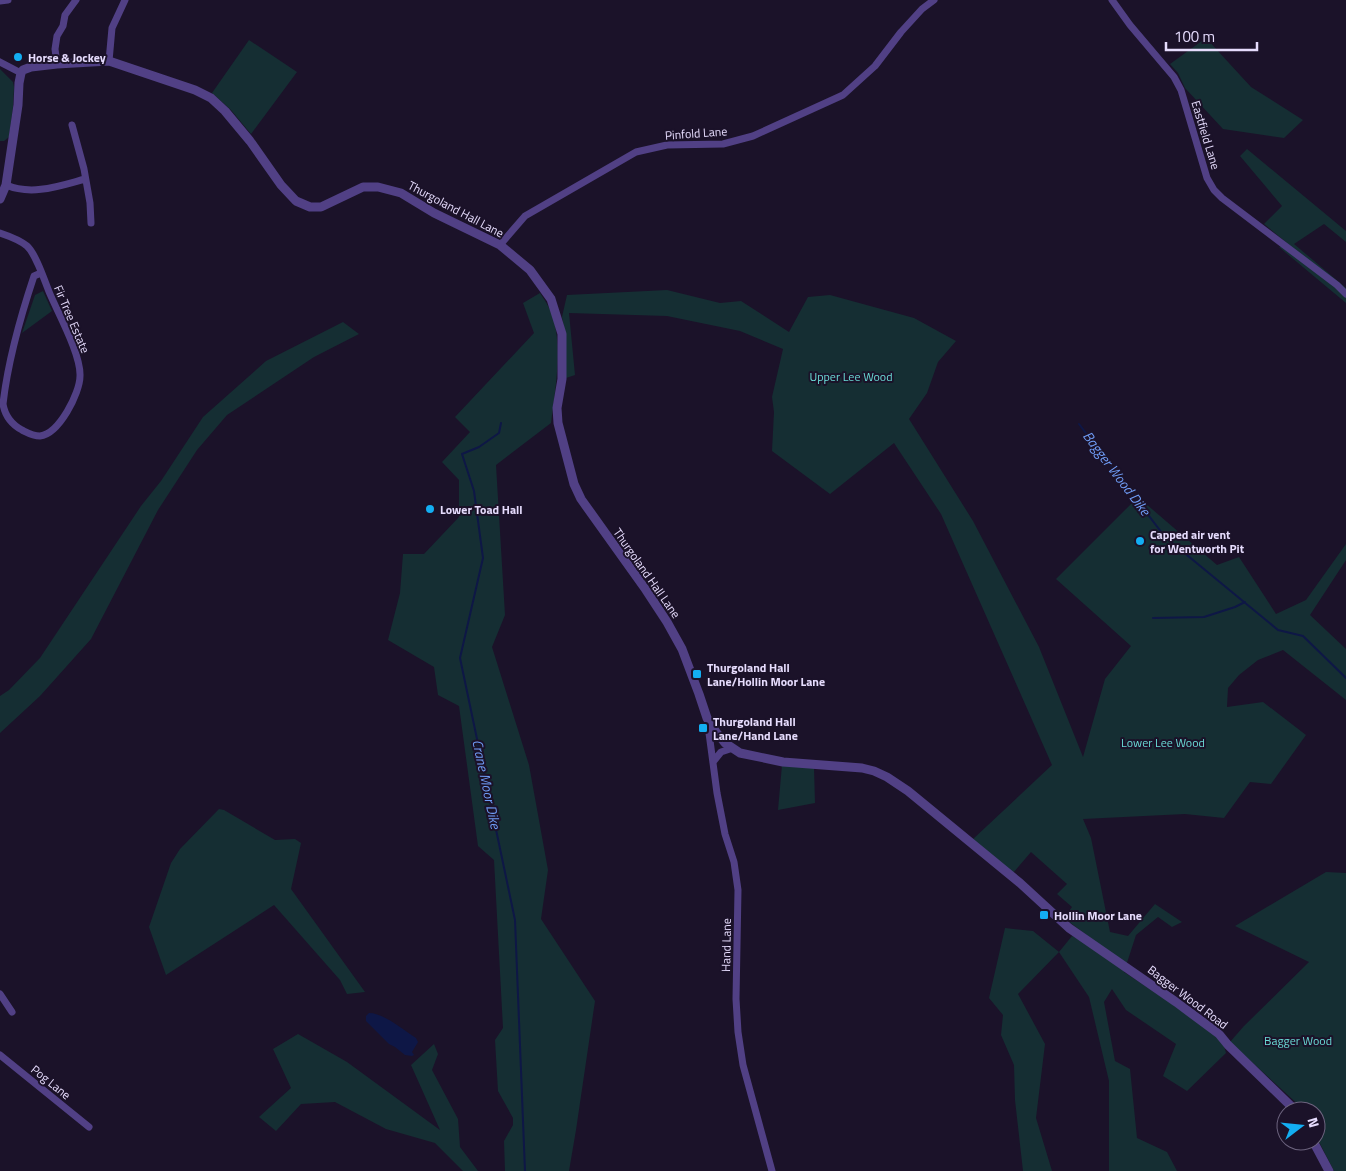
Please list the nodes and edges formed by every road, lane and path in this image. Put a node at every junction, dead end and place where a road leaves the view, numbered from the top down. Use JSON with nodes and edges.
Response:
{"nodes":[{"id":1,"x":0,"y":0,"type":"edge"},
{"id":2,"x":8,"y":0,"type":"edge"},
{"id":3,"x":76,"y":0,"type":"edge"},
{"id":4,"x":125,"y":0,"type":"edge"},
{"id":5,"x":934,"y":0,"type":"edge"},
{"id":6,"x":1112,"y":0,"type":"edge"},
{"id":7,"x":109,"y":61,"type":"junction"},
{"id":8,"x":0,"y":62,"type":"edge"},
{"id":9,"x":57,"y":64,"type":"junction"},
{"id":10,"x":21,"y":73,"type":"junction"},
{"id":11,"x":72,"y":126,"type":"dead end"},
{"id":12,"x":85,"y":179,"type":"junction"},
{"id":13,"x":6,"y":184,"type":"junction"},
{"id":14,"x":0,"y":199,"type":"edge"},
{"id":15,"x":91,"y":223,"type":"dead end"},
{"id":16,"x":0,"y":233,"type":"edge"},
{"id":17,"x":500,"y":245,"type":"junction"},
{"id":18,"x":41,"y":273,"type":"junction"},
{"id":19,"x":1346,"y":294,"type":"edge"},
{"id":20,"x":707,"y":718,"type":"junction"},
{"id":21,"x":733,"y":748,"type":"junction"},
{"id":22,"x":713,"y":762,"type":"junction"},
{"id":23,"x":0,"y":994,"type":"edge"},
{"id":24,"x":12,"y":1012,"type":"dead end"},
{"id":25,"x":0,"y":1055,"type":"edge"},
{"id":26,"x":1286,"y":1101,"type":"edge"},
{"id":27,"x":89,"y":1127,"type":"dead end"},
{"id":28,"x":1318,"y":1151,"type":"edge"},
{"id":29,"x":772,"y":1171,"type":"edge"},
{"id":30,"x":1329,"y":1171,"type":"edge"}],
"edges":[{"from":1,"to":2,"type":"street"},
{"from":3,"to":9,"type":"street"},
{"from":4,"to":7,"type":"street"},
{"from":5,"to":17,"type":"street","name":"Pinfold Lane"},
{"from":6,"to":19,"type":"street","name":"Eastfield Lane"},
{"from":7,"to":9,"type":"street","name":"Thurgoland Hall Lane"},
{"from":7,"to":17,"type":"street","name":"Thurgoland Hall Lane"},
{"from":8,"to":10,"type":"street"},
{"from":9,"to":10,"type":"street","name":"Thurgoland Hall Lane"},
{"from":10,"to":13,"type":"street"},
{"from":11,"to":12,"type":"street"},
{"from":12,"to":13,"type":"street"},
{"from":12,"to":15,"type":"street"},
{"from":13,"to":14,"type":"street"},
{"from":16,"to":18,"type":"street","name":"Fir Tree Estate"},
{"from":17,"to":20,"type":"street","name":"Thurgoland Hall Lane"},
{"from":18,"to":18,"type":"street","name":"Fir Tree Estate"},
{"from":20,"to":21,"type":"street"},
{"from":20,"to":22,"type":"street","name":"Hand Lane"},
{"from":21,"to":22,"type":"street"},
{"from":21,"to":26,"type":"street","name":"Bagger Wood Road"},
{"from":22,"to":29,"type":"street","name":"Hand Lane"},
{"from":23,"to":24,"type":"street"},
{"from":25,"to":27,"type":"street","name":"Pog Lane"},
{"from":28,"to":30,"type":"street"}]}
